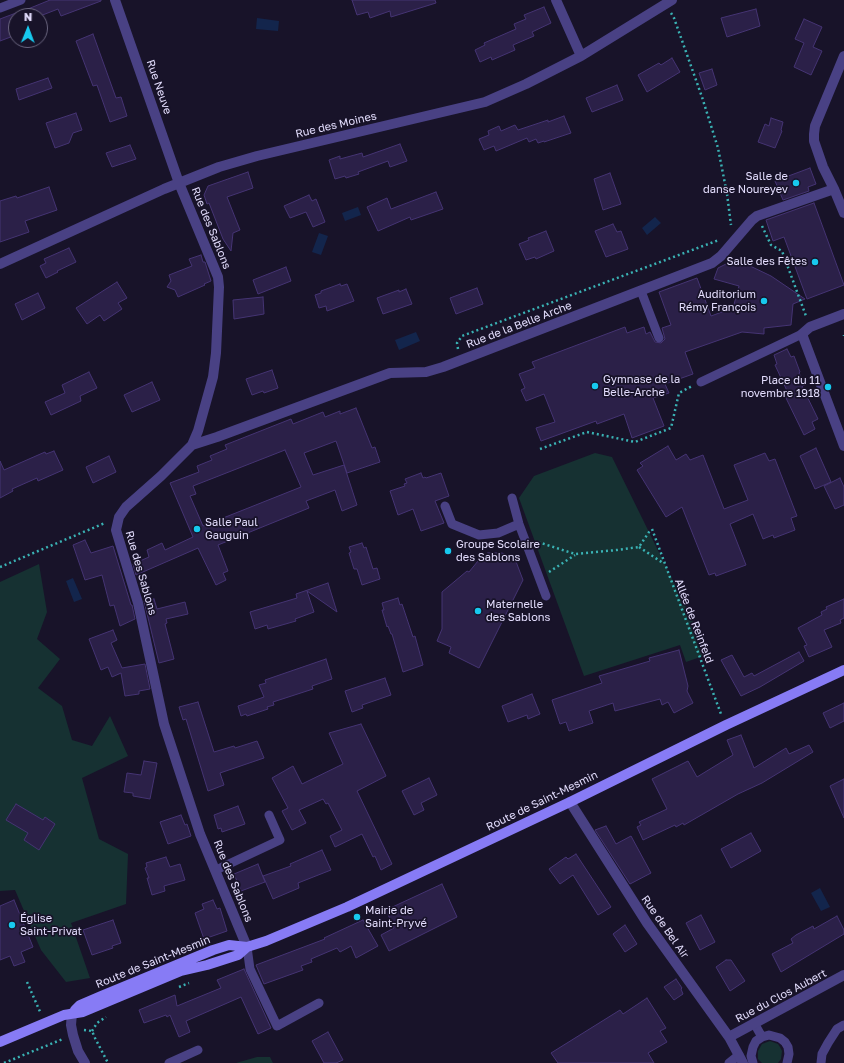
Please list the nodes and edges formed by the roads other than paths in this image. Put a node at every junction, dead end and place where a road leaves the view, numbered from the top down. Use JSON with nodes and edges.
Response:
{"nodes":[{"id":1,"x":22,"y":0,"type":"edge"},
{"id":2,"x":115,"y":0,"type":"edge"},
{"id":3,"x":556,"y":0,"type":"edge"},
{"id":4,"x":669,"y":2,"type":"edge"},
{"id":5,"x":0,"y":8,"type":"edge"},
{"id":6,"x":581,"y":56,"type":"junction"},
{"id":7,"x":844,"y":56,"type":"edge"},
{"id":8,"x":179,"y":182,"type":"junction"},
{"id":9,"x":834,"y":189,"type":"junction"},
{"id":10,"x":844,"y":213,"type":"edge"},
{"id":11,"x":0,"y":264,"type":"edge"},
{"id":12,"x":641,"y":291,"type":"junction"},
{"id":13,"x":844,"y":314,"type":"edge"},
{"id":14,"x":806,"y":331,"type":"junction"},
{"id":15,"x":659,"y":338,"type":"dead end"},
{"id":16,"x":701,"y":382,"type":"road end"},
{"id":17,"x":192,"y":445,"type":"junction"},
{"id":18,"x":844,"y":446,"type":"edge"},
{"id":19,"x":512,"y":498,"type":"dead end"},
{"id":20,"x":445,"y":506,"type":"dead end"},
{"id":21,"x":519,"y":524,"type":"junction"},
{"id":22,"x":546,"y":596,"type":"dead end"},
{"id":23,"x":844,"y":670,"type":"edge"},
{"id":24,"x":570,"y":802,"type":"junction"},
{"id":25,"x":269,"y":815,"type":"dead end"},
{"id":26,"x":216,"y":870,"type":"junction"},
{"id":27,"x":247,"y":947,"type":"junction"},
{"id":28,"x":844,"y":975,"type":"edge"},
{"id":29,"x":319,"y":1003,"type":"dead end"},
{"id":30,"x":72,"y":1013,"type":"junction"},
{"id":31,"x":754,"y":1023,"type":"junction"},
{"id":32,"x":844,"y":1026,"type":"edge"},
{"id":33,"x":729,"y":1037,"type":"junction"},
{"id":34,"x":762,"y":1037,"type":"junction"},
{"id":35,"x":0,"y":1042,"type":"edge"},
{"id":36,"x":198,"y":1050,"type":"dead end"},
{"id":37,"x":741,"y":1059,"type":"edge"},
{"id":38,"x":85,"y":1063,"type":"edge"},
{"id":39,"x":169,"y":1063,"type":"edge"},
{"id":40,"x":729,"y":1063,"type":"edge"},
{"id":41,"x":753,"y":1063,"type":"edge"},
{"id":42,"x":789,"y":1063,"type":"edge"},
{"id":43,"x":821,"y":1063,"type":"edge"}],
"edges":[{"from":1,"to":5,"type":"lane"},
{"from":2,"to":8,"type":"street","name":"Rue Neuve"},
{"from":3,"to":6,"type":"street"},
{"from":4,"to":6,"type":"street","name":"Rue des Moines"},
{"from":6,"to":8,"type":"street","name":"Rue des Moines"},
{"from":7,"to":9,"type":"street"},
{"from":8,"to":11,"type":"street","name":"Rue des Moines"},
{"from":8,"to":17,"type":"street","name":"Rue des Sablons"},
{"from":9,"to":10,"type":"street"},
{"from":9,"to":12,"type":"street","name":"Rue de la Belle Arche"},
{"from":12,"to":15,"type":"lane"},
{"from":12,"to":17,"type":"street","name":"Rue de la Belle Arche"},
{"from":13,"to":14,"type":"street"},
{"from":14,"to":16,"type":"lane"},
{"from":14,"to":18,"type":"street"},
{"from":17,"to":26,"type":"street","name":"Rue des Sablons"},
{"from":19,"to":21,"type":"lane"},
{"from":20,"to":21,"type":"lane"},
{"from":21,"to":22,"type":"lane"},
{"from":23,"to":24,"type":"main road","name":"Route de Saint-Mesmin"},
{"from":24,"to":27,"type":"main road","name":"Route de Saint-Mesmin"},
{"from":24,"to":33,"type":"street","name":"Rue de Bel Air"},
{"from":25,"to":26,"type":"lane"},
{"from":26,"to":27,"type":"street","name":"Rue des Sablons"},
{"from":27,"to":29,"type":"lane"},
{"from":27,"to":30,"type":"main road","name":"Route de Saint-Mesmin"},
{"from":28,"to":31,"type":"street","name":"Rue du Clos Aubert"},
{"from":30,"to":35,"type":"main road","name":"Route de Saint-Mesmin"},
{"from":30,"to":38,"type":"street"},
{"from":31,"to":33,"type":"street","name":"Rue du Clos Aubert"},
{"from":31,"to":34,"type":"lane"},
{"from":32,"to":43,"type":"lane"},
{"from":33,"to":37,"type":"street","name":"Rue de Bel Air"},
{"from":34,"to":41,"type":"lane"},
{"from":34,"to":42,"type":"lane"},
{"from":36,"to":39,"type":"lane"},
{"from":37,"to":40,"type":"lane"}]}
